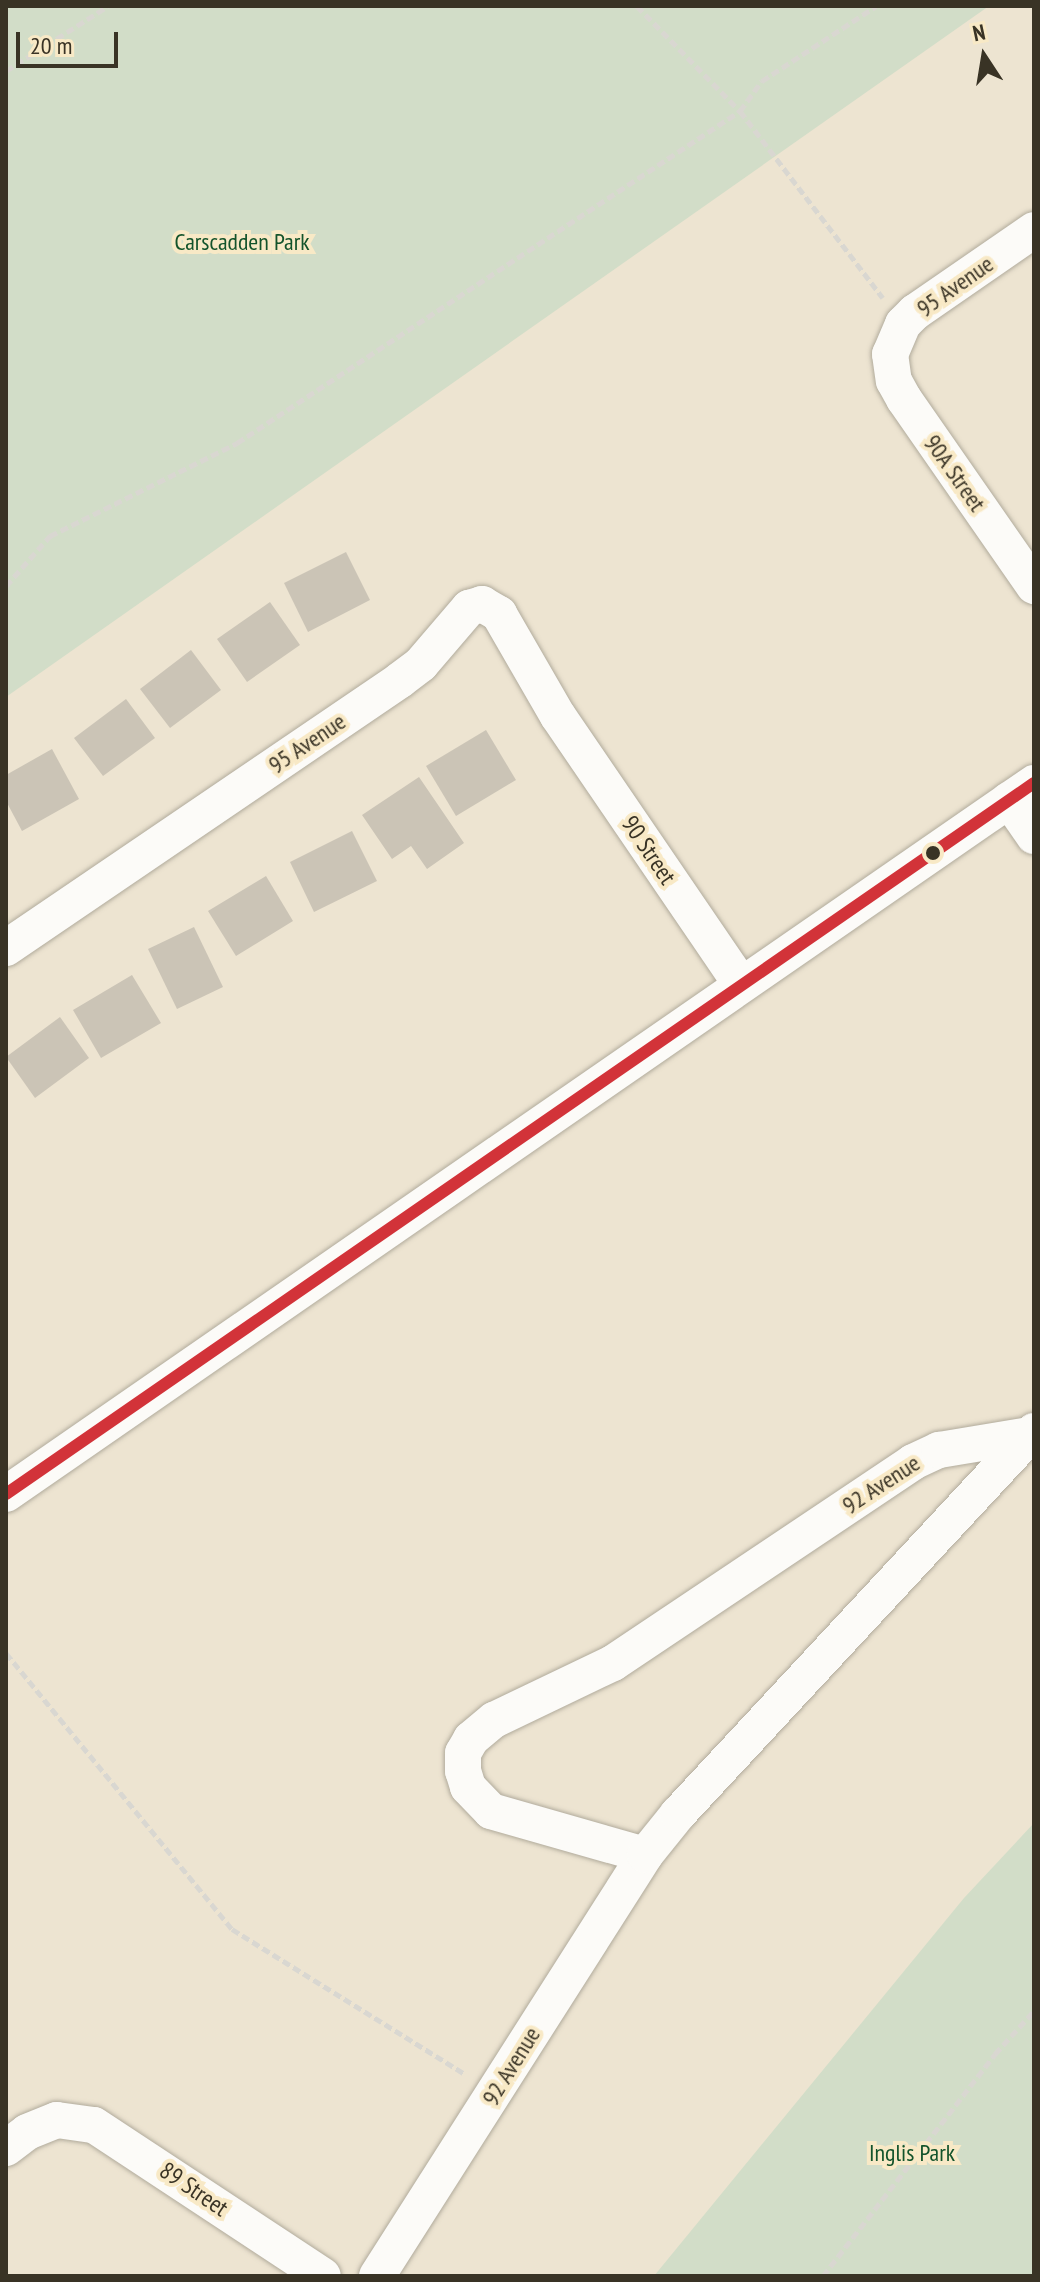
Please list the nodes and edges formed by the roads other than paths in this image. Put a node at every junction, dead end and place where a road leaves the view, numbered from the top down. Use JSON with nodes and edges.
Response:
{"nodes":[{"id":1,"x":1034,"y":230,"type":"edge"},
{"id":2,"x":896,"y":339,"type":"joint"},
{"id":3,"x":1034,"y":586,"type":"edge"},
{"id":4,"x":558,"y":716,"type":"joint"},
{"id":5,"x":1022,"y":791,"type":"edge"},
{"id":6,"x":1034,"y":836,"type":"edge"},
{"id":7,"x":6,"y":948,"type":"edge"},
{"id":8,"x":741,"y":984,"type":"junction"},
{"id":9,"x":1032,"y":1433,"type":"edge"},
{"id":10,"x":6,"y":1494,"type":"edge"},
{"id":11,"x":645,"y":1855,"type":"junction"},
{"id":12,"x":6,"y":2148,"type":"edge"},
{"id":13,"x":323,"y":2276,"type":"edge"},
{"id":14,"x":377,"y":2276,"type":"edge"}],
"edges":[{"from":1,"to":2,"type":"street","name":"95 Avenue"},
{"from":2,"to":3,"type":"street","name":"90A Street"},
{"from":4,"to":7,"type":"street","name":"95 Avenue"},
{"from":4,"to":8,"type":"street","name":"90 Street"},
{"from":5,"to":6,"type":"street"},
{"from":5,"to":8,"type":"street"},
{"from":8,"to":10,"type":"street"},
{"from":9,"to":11,"type":"street","name":"92 Avenue"},
{"from":9,"to":11,"type":"street","name":"92 Avenue"},
{"from":11,"to":14,"type":"street","name":"92 Avenue"},
{"from":12,"to":13,"type":"street","name":"89 Street"}]}
